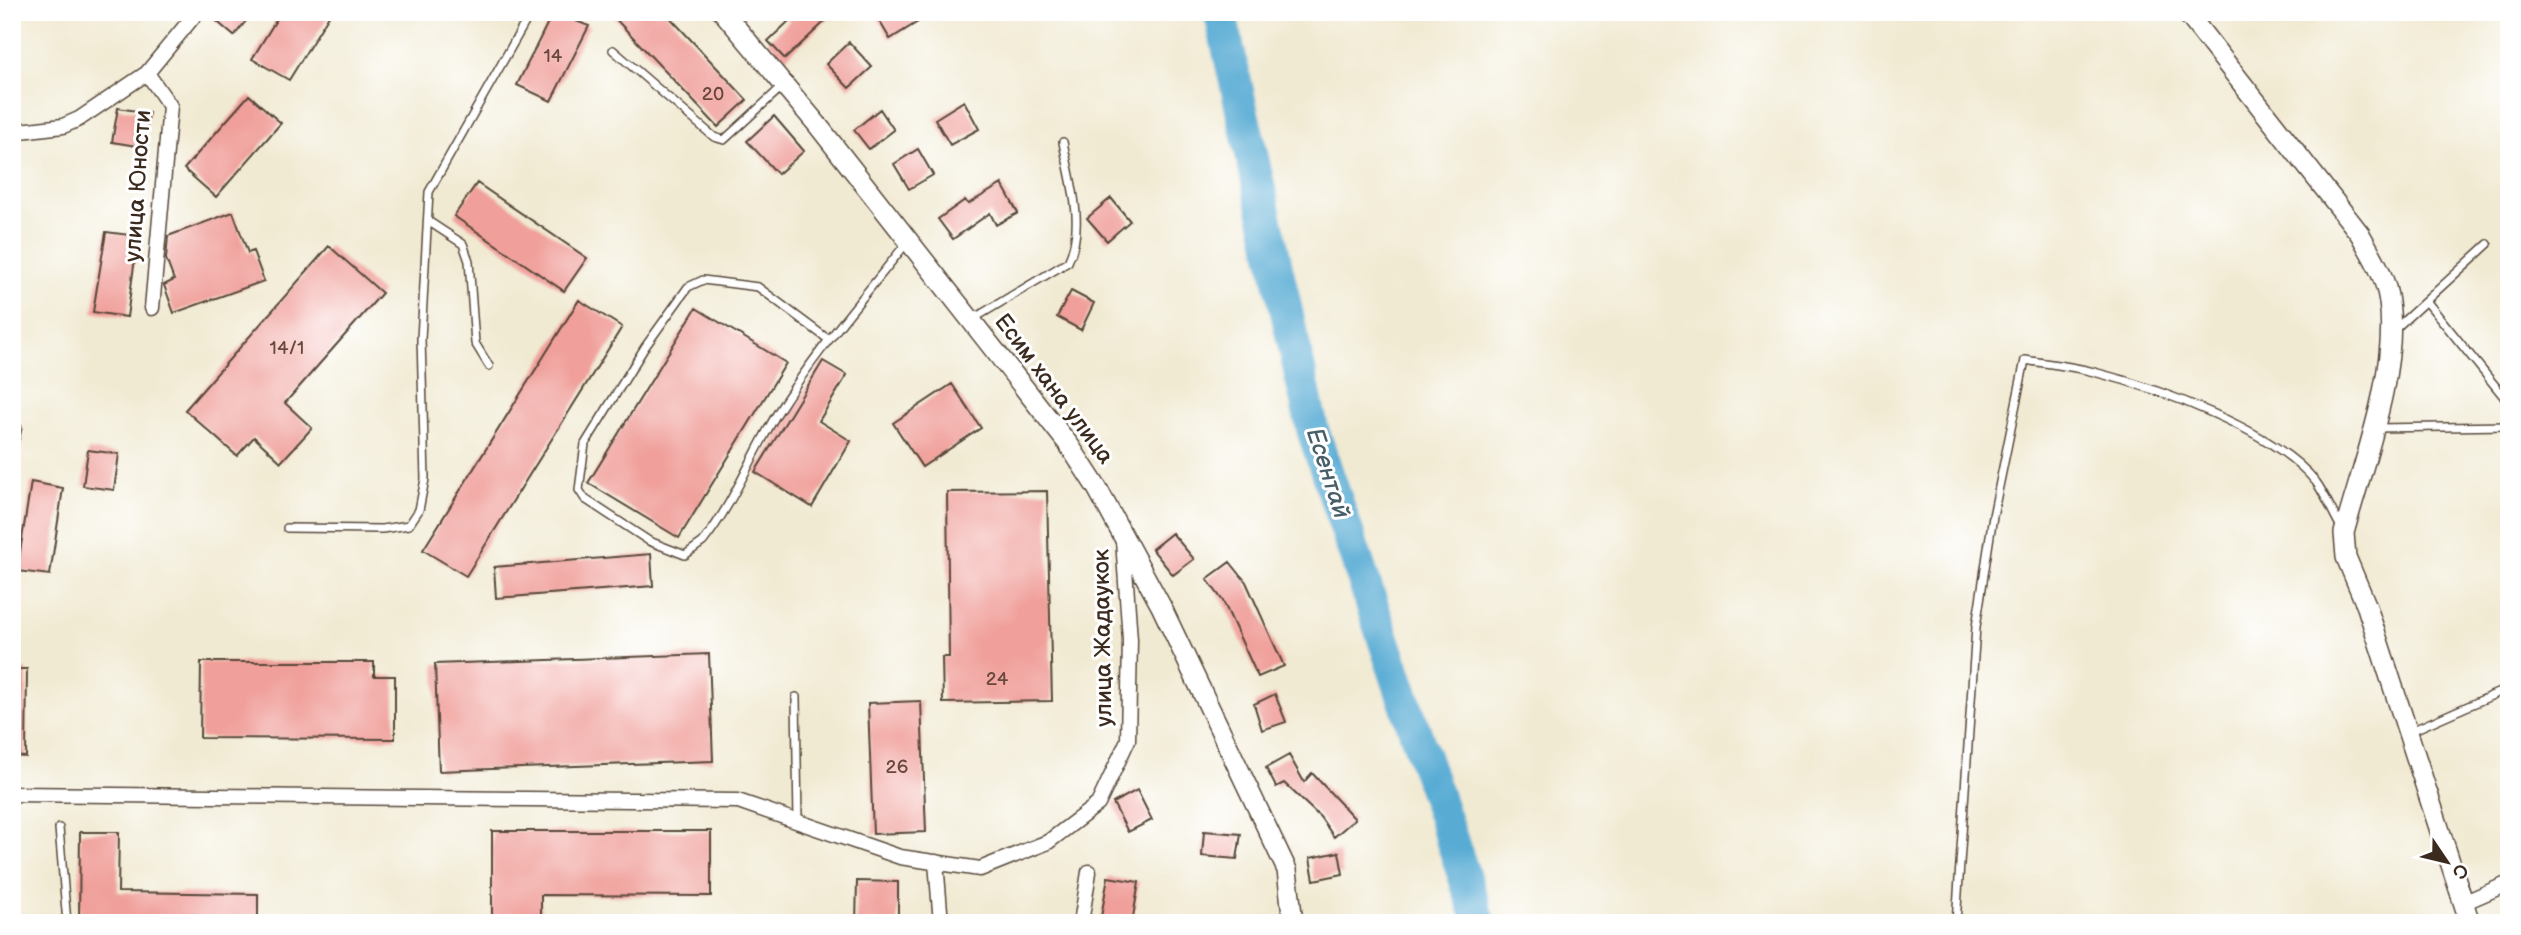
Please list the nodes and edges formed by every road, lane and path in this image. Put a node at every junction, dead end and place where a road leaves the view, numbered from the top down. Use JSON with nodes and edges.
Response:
{"nodes":[{"id":1,"x":197,"y":12,"type":"edge"},
{"id":2,"x":531,"y":12,"type":"edge"},
{"id":3,"x":723,"y":12,"type":"edge"},
{"id":4,"x":2186,"y":12,"type":"edge"},
{"id":5,"x":613,"y":50,"type":"dead end"},
{"id":6,"x":147,"y":73,"type":"junction"},
{"id":7,"x":785,"y":85,"type":"junction"},
{"id":8,"x":12,"y":132,"type":"edge"},
{"id":9,"x":1063,"y":142,"type":"dead end"},
{"id":10,"x":428,"y":221,"type":"junction"},
{"id":11,"x":908,"y":240,"type":"junction"},
{"id":12,"x":2488,"y":244,"type":"dead end"},
{"id":13,"x":2427,"y":302,"type":"junction"},
{"id":14,"x":152,"y":308,"type":"dead end"},
{"id":15,"x":971,"y":320,"type":"junction"},
{"id":16,"x":2391,"y":332,"type":"junction"},
{"id":17,"x":829,"y":340,"type":"junction"},
{"id":18,"x":489,"y":366,"type":"dead end"},
{"id":19,"x":2509,"y":403,"type":"edge"},
{"id":20,"x":2509,"y":426,"type":"edge"},
{"id":21,"x":2372,"y":428,"type":"junction"},
{"id":22,"x":287,"y":528,"type":"dead end"},
{"id":23,"x":2344,"y":533,"type":"junction"},
{"id":24,"x":1123,"y":536,"type":"junction"},
{"id":25,"x":2509,"y":688,"type":"edge"},
{"id":26,"x":796,"y":697,"type":"dead end"},
{"id":27,"x":2409,"y":733,"type":"junction"},
{"id":28,"x":12,"y":794,"type":"edge"},
{"id":29,"x":798,"y":822,"type":"junction"},
{"id":30,"x":60,"y":828,"type":"dead end"},
{"id":31,"x":936,"y":862,"type":"junction"},
{"id":32,"x":1089,"y":872,"type":"dead end"},
{"id":33,"x":2509,"y":883,"type":"edge"},
{"id":34,"x":2463,"y":903,"type":"junction"},
{"id":35,"x":67,"y":923,"type":"edge"},
{"id":36,"x":941,"y":923,"type":"edge"},
{"id":37,"x":1081,"y":923,"type":"edge"},
{"id":38,"x":1293,"y":923,"type":"edge"},
{"id":39,"x":1956,"y":923,"type":"edge"},
{"id":40,"x":2470,"y":923,"type":"edge"}],
"edges":[{"from":1,"to":6,"type":"street"},
{"from":2,"to":10,"type":"lane"},
{"from":3,"to":7,"type":"street","name":"Есим хана улица"},
{"from":4,"to":16,"type":"street"},
{"from":5,"to":7,"type":"lane"},
{"from":6,"to":8,"type":"street"},
{"from":6,"to":14,"type":"street","name":"улица Юности"},
{"from":7,"to":11,"type":"street","name":"Есим хана улица"},
{"from":9,"to":15,"type":"lane"},
{"from":10,"to":18,"type":"lane"},
{"from":10,"to":22,"type":"lane"},
{"from":11,"to":15,"type":"street","name":"Есим хана улица"},
{"from":11,"to":17,"type":"lane"},
{"from":12,"to":13,"type":"lane"},
{"from":13,"to":16,"type":"lane"},
{"from":13,"to":19,"type":"lane"},
{"from":15,"to":24,"type":"street","name":"Есим хана улица"},
{"from":16,"to":21,"type":"street"},
{"from":17,"to":17,"type":"lane"},
{"from":20,"to":21,"type":"lane"},
{"from":21,"to":23,"type":"street"},
{"from":23,"to":27,"type":"street"},
{"from":23,"to":39,"type":"lane"},
{"from":24,"to":31,"type":"street","name":"улица Жадаукок"},
{"from":24,"to":38,"type":"street","name":"Есим хана улица"},
{"from":25,"to":27,"type":"lane"},
{"from":26,"to":29,"type":"lane"},
{"from":27,"to":34,"type":"street"},
{"from":28,"to":29,"type":"street","name":"улица Жадаукок"},
{"from":29,"to":31,"type":"street","name":"улица Жадаукок"},
{"from":30,"to":35,"type":"lane"},
{"from":31,"to":36,"type":"street"},
{"from":32,"to":37,"type":"street"},
{"from":33,"to":34,"type":"street"},
{"from":34,"to":40,"type":"street"}]}
